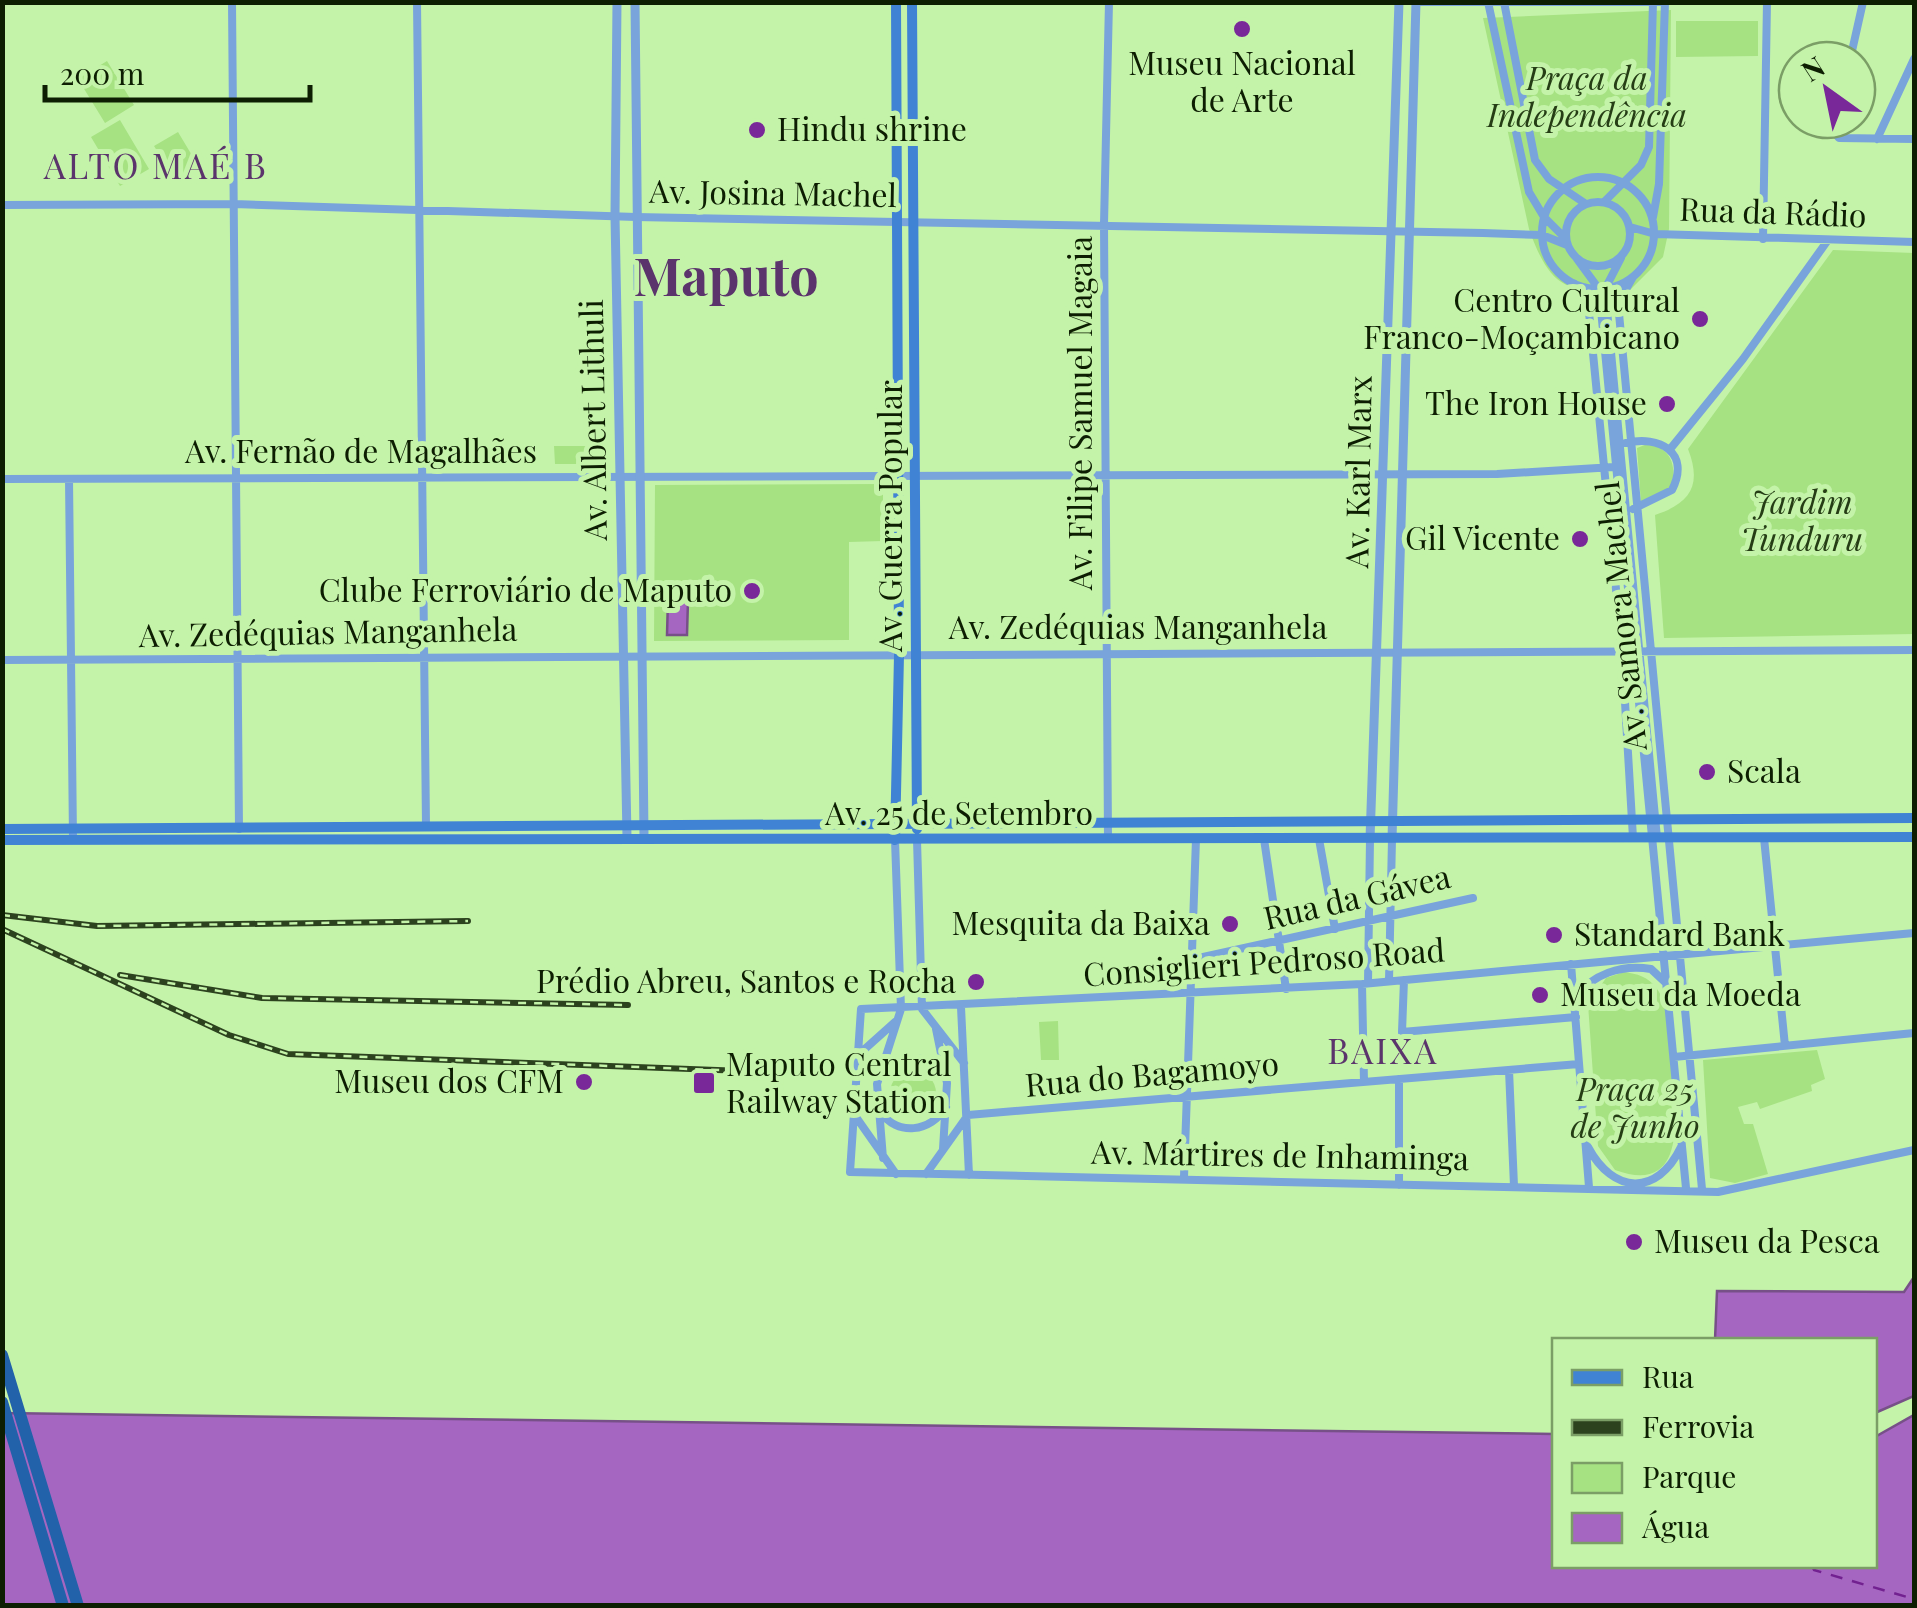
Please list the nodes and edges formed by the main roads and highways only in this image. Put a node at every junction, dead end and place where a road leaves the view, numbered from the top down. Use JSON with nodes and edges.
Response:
{"nodes":[{"id":1,"x":896,"y":2,"type":"edge"},
{"id":2,"x":912,"y":2,"type":"edge"},
{"id":3,"x":1914,"y":818,"type":"edge"},
{"id":4,"x":896,"y":824,"type":"junction"},
{"id":5,"x":917,"y":824,"type":"junction"},
{"id":6,"x":2,"y":829,"type":"edge"},
{"id":7,"x":644,"y":830,"type":"junction"},
{"id":8,"x":74,"y":834,"type":"junction"},
{"id":9,"x":1914,"y":837,"type":"edge"},
{"id":10,"x":2,"y":840,"type":"edge"},
{"id":11,"x":895,"y":840,"type":"junction"},
{"id":12,"x":917,"y":840,"type":"junction"},
{"id":13,"x":2,"y":1355,"type":"edge"},
{"id":14,"x":2,"y":1402,"type":"edge"},
{"id":15,"x":63,"y":1606,"type":"edge"},
{"id":16,"x":78,"y":1606,"type":"edge"}],
"edges":[{"from":1,"to":4,"type":"main road","name":"Av. Guerra Popular"},
{"from":2,"to":5,"type":"main road","name":"Av. Guerra Popular"},
{"from":3,"to":5,"type":"main road","name":"Av. 25 de Setembro"},
{"from":4,"to":5,"type":"main road","name":"Av. 25 de Setembro"},
{"from":4,"to":7,"type":"main road","name":"Av. 25 de Setembro"},
{"from":4,"to":11,"type":"main road","name":"Av. Guerra Popular"},
{"from":5,"to":12,"type":"main road","name":"Av. Guerra Popular"},
{"from":6,"to":8,"type":"main road","name":"Av. 25 de Setembro"},
{"from":7,"to":8,"type":"main road","name":"Av. 25 de Setembro"},
{"from":7,"to":8,"type":"main road","name":"Av. 25 de Setembro"},
{"from":7,"to":11,"type":"main road","name":"Av. 25 de Setembro"},
{"from":8,"to":10,"type":"main road","name":"Av. 25 de Setembro"},
{"from":9,"to":12,"type":"main road","name":"Av. 25 de Setembro"},
{"from":11,"to":12,"type":"main road","name":"Av. 25 de Setembro"},
{"from":13,"to":16,"type":"highway"},
{"from":14,"to":15,"type":"highway"}]}
